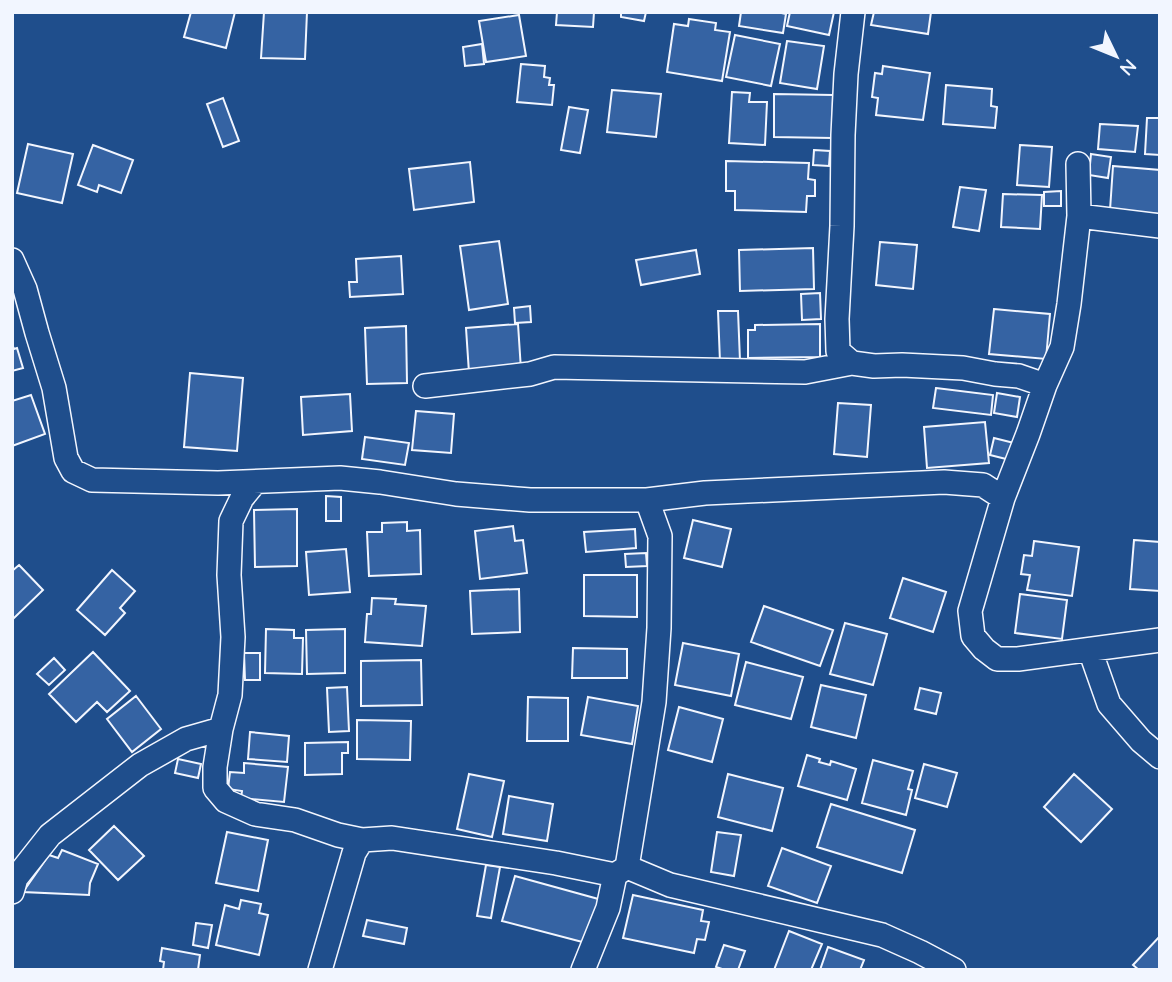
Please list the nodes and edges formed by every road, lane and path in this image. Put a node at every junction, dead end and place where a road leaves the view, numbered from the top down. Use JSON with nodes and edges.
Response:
{"nodes":[{"id":1,"x":853,"y":12,"type":"edge"},
{"id":2,"x":1078,"y":164,"type":"dead end"},
{"id":3,"x":1079,"y":216,"type":"junction"},
{"id":4,"x":1160,"y":226,"type":"edge"},
{"id":5,"x":12,"y":260,"type":"edge"},
{"id":6,"x":852,"y":363,"type":"junction"},
{"id":7,"x":1045,"y":385,"type":"junction"},
{"id":8,"x":425,"y":386,"type":"dead end"},
{"id":9,"x":255,"y":482,"type":"junction"},
{"id":10,"x":1003,"y":498,"type":"junction"},
{"id":11,"x":647,"y":500,"type":"junction"},
{"id":12,"x":1160,"y":640,"type":"edge"},
{"id":13,"x":1090,"y":650,"type":"junction"},
{"id":14,"x":221,"y":729,"type":"junction"},
{"id":15,"x":1160,"y":757,"type":"edge"},
{"id":16,"x":362,"y":840,"type":"junction"},
{"id":17,"x":621,"y":871,"type":"junction"},
{"id":18,"x":12,"y":892,"type":"edge"},
{"id":19,"x":320,"y":970,"type":"edge"},
{"id":20,"x":583,"y":970,"type":"edge"},
{"id":21,"x":954,"y":970,"type":"edge"}],
"edges":[{"from":1,"to":6,"type":"street"},
{"from":2,"to":3,"type":"street"},
{"from":3,"to":4,"type":"street"},
{"from":3,"to":7,"type":"street"},
{"from":5,"to":9,"type":"street"},
{"from":6,"to":7,"type":"street"},
{"from":6,"to":8,"type":"street"},
{"from":7,"to":10,"type":"street"},
{"from":9,"to":11,"type":"street"},
{"from":9,"to":14,"type":"street"},
{"from":10,"to":11,"type":"street"},
{"from":10,"to":13,"type":"street"},
{"from":11,"to":17,"type":"street"},
{"from":12,"to":13,"type":"street"},
{"from":13,"to":15,"type":"street"},
{"from":14,"to":16,"type":"street"},
{"from":14,"to":18,"type":"street"},
{"from":16,"to":17,"type":"street"},
{"from":16,"to":19,"type":"street"},
{"from":17,"to":20,"type":"street"},
{"from":17,"to":21,"type":"street"}]}
